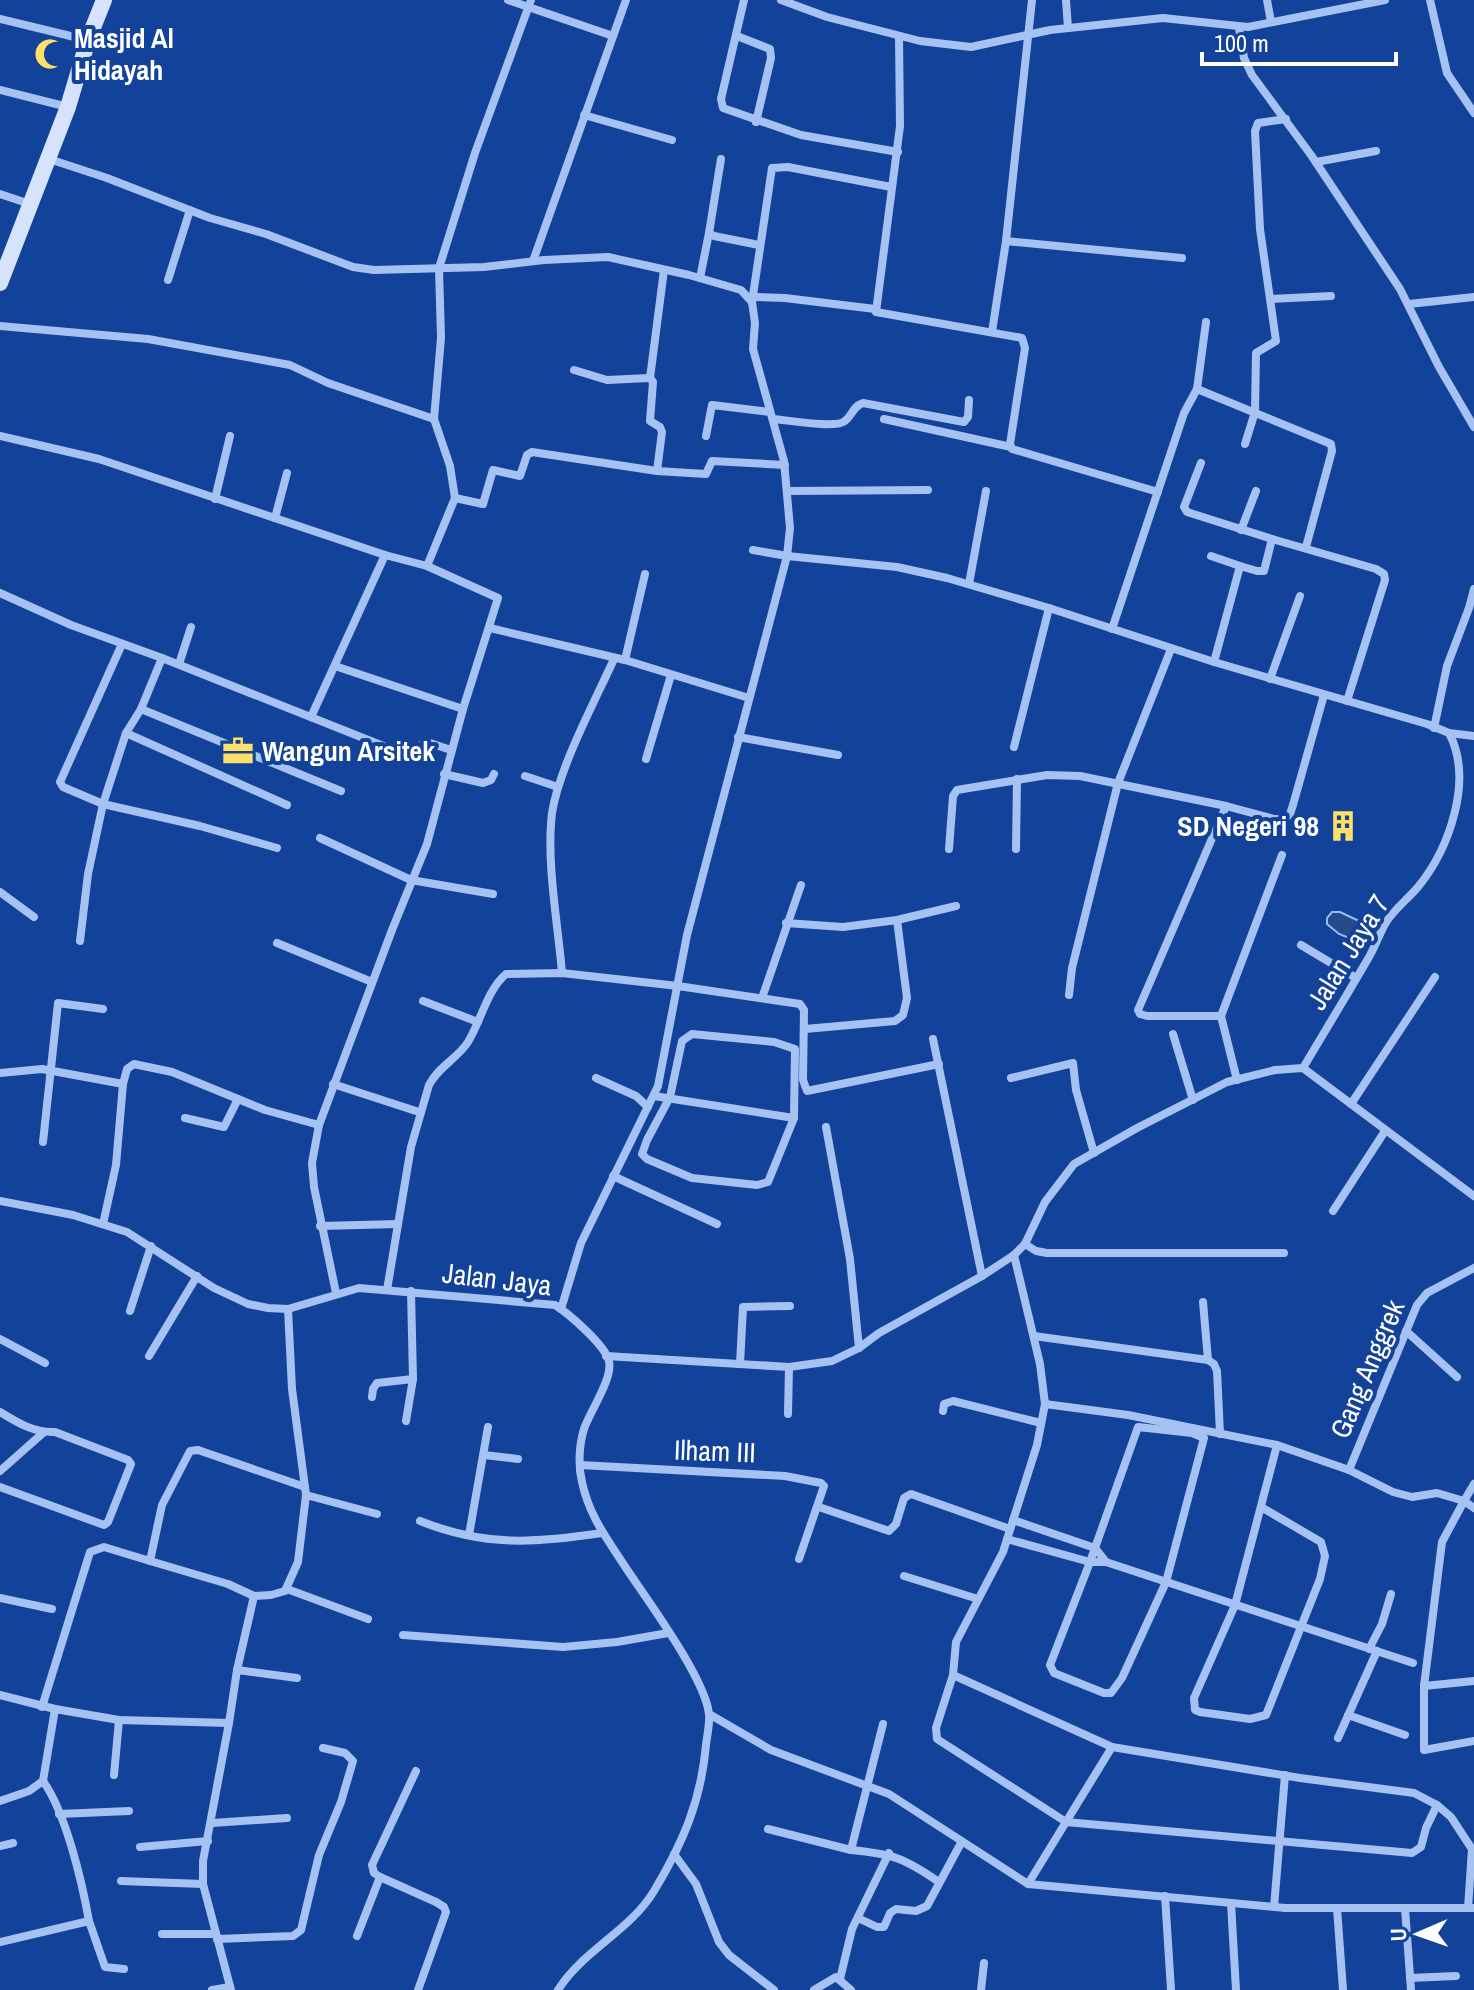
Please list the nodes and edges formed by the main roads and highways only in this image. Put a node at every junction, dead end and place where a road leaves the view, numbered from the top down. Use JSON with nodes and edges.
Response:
{"nodes":[{"id":1,"x":104,"y":0,"type":"edge"},
{"id":2,"x":0,"y":283,"type":"edge"}],
"edges":[{"from":1,"to":2,"type":"main road"}]}
